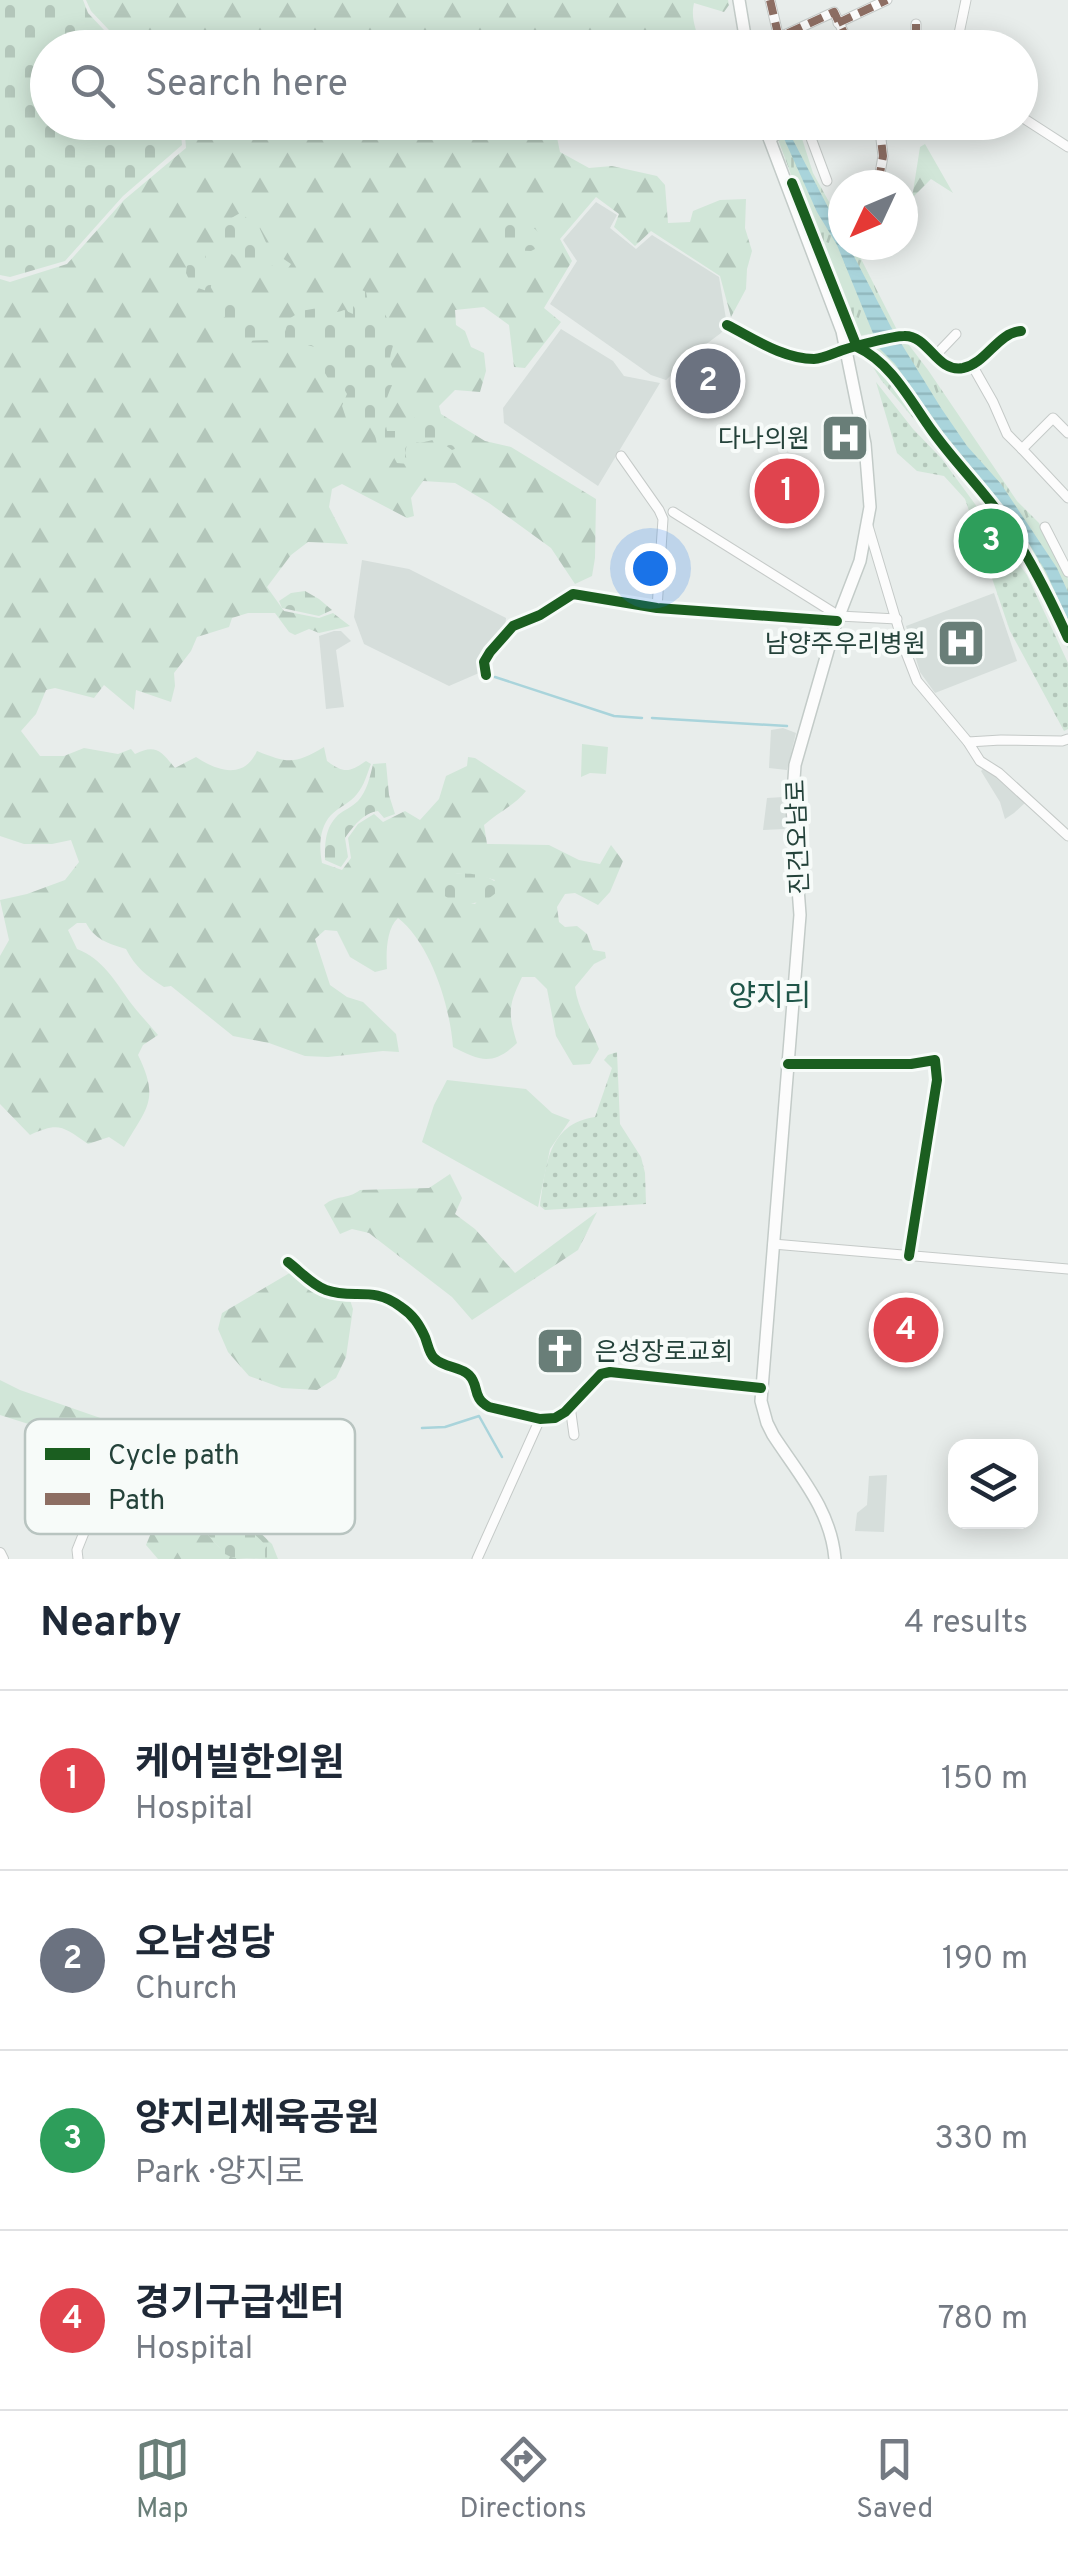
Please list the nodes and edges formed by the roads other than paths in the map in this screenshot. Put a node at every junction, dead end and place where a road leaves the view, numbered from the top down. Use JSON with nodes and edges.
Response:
{"nodes":[{"id":1,"x":739,"y":0,"type":"edge"},
{"id":2,"x":770,"y":0,"type":"edge"},
{"id":3,"x":887,"y":0,"type":"edge"},
{"id":4,"x":966,"y":0,"type":"edge"},
{"id":5,"x":838,"y":23,"type":"junction"},
{"id":6,"x":916,"y":24,"type":"dead end"},
{"id":7,"x":744,"y":30,"type":"edge"},
{"id":8,"x":777,"y":30,"type":"edge"},
{"id":9,"x":796,"y":30,"type":"edge"},
{"id":10,"x":842,"y":30,"type":"edge"},
{"id":11,"x":916,"y":30,"type":"edge"},
{"id":12,"x":960,"y":30,"type":"edge"},
{"id":13,"x":1038,"y":128,"type":"edge"},
{"id":14,"x":773,"y":140,"type":"edge"},
{"id":15,"x":809,"y":140,"type":"edge"},
{"id":16,"x":881,"y":140,"type":"edge"},
{"id":17,"x":1068,"y":147,"type":"edge"},
{"id":18,"x":881,"y":170,"type":"edge"},
{"id":19,"x":826,"y":181,"type":"dead end"},
{"id":20,"x":727,"y":325,"type":"dead end"},
{"id":21,"x":1021,"y":331,"type":"dead end"},
{"id":22,"x":956,"y":334,"type":"dead end"},
{"id":23,"x":846,"y":349,"type":"junction"},
{"id":24,"x":934,"y":356,"type":"junction"},
{"id":25,"x":972,"y":365,"type":"junction"},
{"id":26,"x":1068,"y":433,"type":"edge"},
{"id":27,"x":1022,"y":449,"type":"junction"},
{"id":28,"x":621,"y":456,"type":"dead end"},
{"id":29,"x":1068,"y":498,"type":"edge"},
{"id":30,"x":674,"y":512,"type":"dead end"},
{"id":31,"x":868,"y":526,"type":"junction"},
{"id":32,"x":1044,"y":528,"type":"dead end"},
{"id":33,"x":1068,"y":572,"type":"edge"},
{"id":34,"x":658,"y":608,"type":"junction"},
{"id":35,"x":838,"y":618,"type":"junction"},
{"id":36,"x":896,"y":620,"type":"junction"},
{"id":37,"x":486,"y":675,"type":"dead end"},
{"id":38,"x":1068,"y":739,"type":"edge"},
{"id":39,"x":968,"y":742,"type":"junction"},
{"id":40,"x":1068,"y":836,"type":"edge"},
{"id":41,"x":788,"y":1064,"type":"junction"},
{"id":42,"x":773,"y":1244,"type":"junction"},
{"id":43,"x":909,"y":1256,"type":"junction"},
{"id":44,"x":288,"y":1262,"type":"dead end"},
{"id":45,"x":1068,"y":1269,"type":"edge"},
{"id":46,"x":762,"y":1388,"type":"junction"},
{"id":47,"x":570,"y":1406,"type":"junction"},
{"id":48,"x":540,"y":1419,"type":"junction"},
{"id":49,"x":574,"y":1434,"type":"dead end"},
{"id":50,"x":84,"y":1534,"type":"edge"},
{"id":51,"x":66,"y":1548,"type":"dead end"},
{"id":52,"x":76,"y":1559,"type":"edge"},
{"id":53,"x":478,"y":1559,"type":"edge"},
{"id":54,"x":835,"y":1559,"type":"edge"}],
"edges":[{"from":1,"to":7,"type":"main road"},
{"from":2,"to":8,"type":"street"},
{"from":3,"to":5,"type":"street"},
{"from":4,"to":12,"type":"street"},
{"from":5,"to":9,"type":"street"},
{"from":5,"to":10,"type":"street"},
{"from":6,"to":11,"type":"street"},
{"from":13,"to":17,"type":"street"},
{"from":14,"to":23,"type":"main road","name":"진건오남로"},
{"from":15,"to":19,"type":"street"},
{"from":16,"to":18,"type":"street"},
{"from":20,"to":23,"type":"street"},
{"from":21,"to":25,"type":"street"},
{"from":22,"to":24,"type":"street"},
{"from":23,"to":24,"type":"street"},
{"from":23,"to":31,"type":"main road","name":"진건오남로"},
{"from":24,"to":25,"type":"street"},
{"from":25,"to":27,"type":"street"},
{"from":26,"to":27,"type":"street"},
{"from":27,"to":29,"type":"street"},
{"from":28,"to":34,"type":"street"},
{"from":30,"to":35,"type":"street"},
{"from":31,"to":35,"type":"main road","name":"진건오남로"},
{"from":31,"to":36,"type":"street"},
{"from":32,"to":33,"type":"street"},
{"from":34,"to":35,"type":"street"},
{"from":34,"to":37,"type":"street"},
{"from":35,"to":36,"type":"street"},
{"from":35,"to":41,"type":"main road","name":"진건오남로"},
{"from":36,"to":39,"type":"street"},
{"from":38,"to":39,"type":"street"},
{"from":39,"to":40,"type":"street"},
{"from":41,"to":42,"type":"main road","name":"진건오남로"},
{"from":41,"to":43,"type":"street"},
{"from":42,"to":43,"type":"street"},
{"from":42,"to":46,"type":"main road","name":"진건오남로"},
{"from":43,"to":45,"type":"street"},
{"from":44,"to":48,"type":"street"},
{"from":46,"to":47,"type":"street"},
{"from":46,"to":54,"type":"main road","name":"진건오남로"},
{"from":47,"to":48,"type":"street"},
{"from":47,"to":49,"type":"street"},
{"from":48,"to":53,"type":"street"},
{"from":50,"to":52,"type":"street"},
{"from":51,"to":52,"type":"street"}]}
